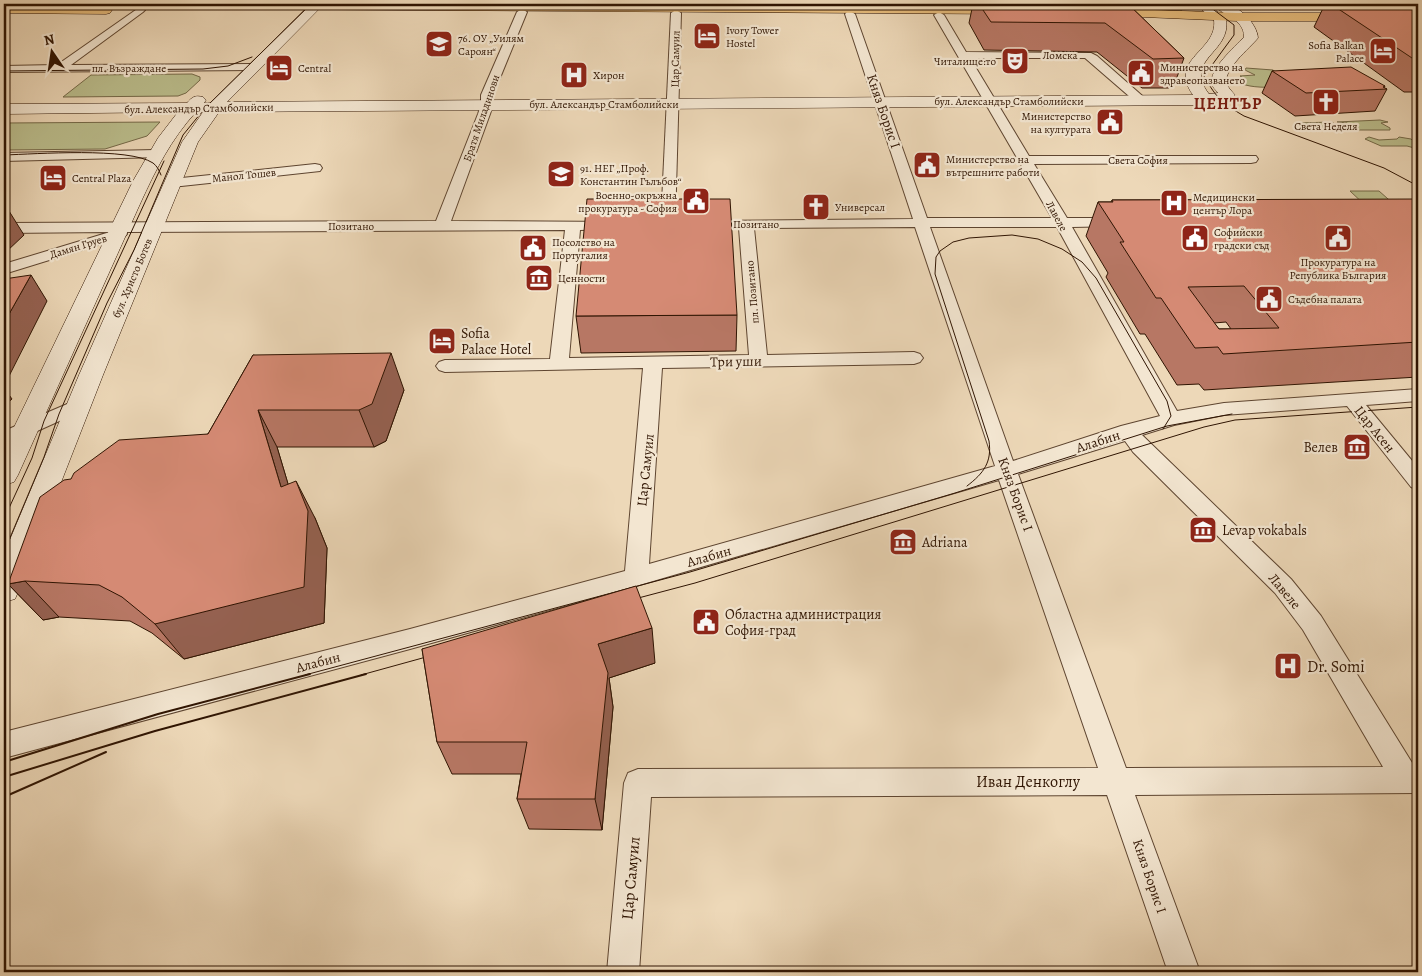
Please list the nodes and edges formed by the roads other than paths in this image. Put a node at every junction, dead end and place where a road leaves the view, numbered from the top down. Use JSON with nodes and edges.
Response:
{"nodes":[{"id":1,"x":86,"y":4,"type":"edge"},
{"id":2,"x":1201,"y":4,"type":"edge"},
{"id":3,"x":145,"y":6,"type":"edge"},
{"id":4,"x":302,"y":8,"type":"edge"},
{"id":5,"x":526,"y":8,"type":"edge"},
{"id":6,"x":679,"y":8,"type":"edge"},
{"id":7,"x":848,"y":9,"type":"edge"},
{"id":8,"x":6,"y":10,"type":"edge"},
{"id":9,"x":1019,"y":10,"type":"edge"},
{"id":10,"x":1218,"y":13,"type":"edge"},
{"id":11,"x":938,"y":15,"type":"junction"},
{"id":12,"x":1088,"y":15,"type":"edge"},
{"id":13,"x":1237,"y":17,"type":"junction"},
{"id":14,"x":1418,"y":17,"type":"edge"},
{"id":15,"x":962,"y":55,"type":"junction"},
{"id":16,"x":250,"y":61,"type":"junction"},
{"id":17,"x":233,"y":67,"type":"junction"},
{"id":18,"x":59,"y":68,"type":"junction"},
{"id":19,"x":4,"y":70,"type":"edge"},
{"id":20,"x":1213,"y":99,"type":"junction"},
{"id":21,"x":1141,"y":100,"type":"junction"},
{"id":22,"x":989,"y":101,"type":"junction"},
{"id":23,"x":881,"y":102,"type":"junction"},
{"id":24,"x":673,"y":104,"type":"junction"},
{"id":25,"x":487,"y":105,"type":"junction"},
{"id":26,"x":190,"y":108,"type":"junction"},
{"id":27,"x":214,"y":108,"type":"junction"},
{"id":28,"x":4,"y":109,"type":"edge"},
{"id":29,"x":156,"y":154,"type":"junction"},
{"id":30,"x":4,"y":157,"type":"edge"},
{"id":31,"x":1026,"y":160,"type":"junction"},
{"id":32,"x":1251,"y":160,"type":"dead end"},
{"id":33,"x":315,"y":168,"type":"dead end"},
{"id":34,"x":172,"y":183,"type":"junction"},
{"id":35,"x":1062,"y":222,"type":"junction"},
{"id":36,"x":1140,"y":222,"type":"edge"},
{"id":37,"x":923,"y":223,"type":"junction"},
{"id":38,"x":630,"y":224,"type":"edge"},
{"id":39,"x":649,"y":224,"type":"edge"},
{"id":40,"x":678,"y":224,"type":"junction"},
{"id":41,"x":746,"y":224,"type":"junction"},
{"id":42,"x":573,"y":225,"type":"junction"},
{"id":43,"x":442,"y":226,"type":"junction"},
{"id":44,"x":153,"y":227,"type":"junction"},
{"id":45,"x":4,"y":228,"type":"edge"},
{"id":46,"x":118,"y":231,"type":"junction"},
{"id":47,"x":4,"y":269,"type":"edge"},
{"id":48,"x":914,"y":358,"type":"dead end"},
{"id":49,"x":758,"y":360,"type":"junction"},
{"id":50,"x":653,"y":362,"type":"junction"},
{"id":51,"x":558,"y":364,"type":"junction"},
{"id":52,"x":445,"y":366,"type":"dead end"},
{"id":53,"x":1418,"y":394,"type":"edge"},
{"id":54,"x":1351,"y":399,"type":"junction"},
{"id":55,"x":79,"y":405,"type":"junction"},
{"id":56,"x":1172,"y":419,"type":"junction"},
{"id":57,"x":1128,"y":431,"type":"junction"},
{"id":58,"x":15,"y":434,"type":"edge"},
{"id":59,"x":1007,"y":470,"type":"junction"},
{"id":60,"x":4,"y":475,"type":"edge"},
{"id":61,"x":1418,"y":482,"type":"edge"},
{"id":62,"x":636,"y":577,"type":"junction"},
{"id":63,"x":4,"y":590,"type":"edge"},
{"id":64,"x":4,"y":744,"type":"edge"},
{"id":65,"x":1412,"y":780,"type":"edge"},
{"id":66,"x":1117,"y":781,"type":"junction"},
{"id":67,"x":638,"y":783,"type":"joint"},
{"id":68,"x":623,"y":972,"type":"edge"},
{"id":69,"x":1184,"y":972,"type":"edge"}],
"edges":[{"from":1,"to":3,"type":"main road"},
{"from":2,"to":10,"type":"main road"},
{"from":3,"to":4,"type":"main road"},
{"from":3,"to":8,"type":"main road"},
{"from":3,"to":18,"type":"street"},
{"from":4,"to":5,"type":"main road"},
{"from":4,"to":16,"type":"main road","name":"бул. Христо Ботев"},
{"from":5,"to":6,"type":"main road"},
{"from":5,"to":25,"type":"street","name":"Братя Миладинови"},
{"from":6,"to":7,"type":"main road"},
{"from":6,"to":24,"type":"street","name":"Цар Самуил"},
{"from":7,"to":9,"type":"main road"},
{"from":7,"to":11,"type":"main road"},
{"from":7,"to":23,"type":"street","name":"Княз Борис I"},
{"from":9,"to":11,"type":"main road"},
{"from":10,"to":12,"type":"main road"},
{"from":10,"to":13,"type":"main road"},
{"from":10,"to":20,"type":"main road"},
{"from":11,"to":15,"type":"street","name":"Лавеле"},
{"from":13,"to":14,"type":"main road"},
{"from":13,"to":20,"type":"main road"},
{"from":15,"to":21,"type":"street","name":"Ломска"},
{"from":15,"to":22,"type":"street","name":"Лавеле"},
{"from":16,"to":17,"type":"main road","name":"бул. Христо Ботев"},
{"from":16,"to":27,"type":"main road","name":"бул. Христо Ботев"},
{"from":17,"to":18,"type":"street","name":"пл. Възраждане"},
{"from":17,"to":26,"type":"main road","name":"бул. Христо Ботев"},
{"from":18,"to":19,"type":"street","name":"пл. Възраждане"},
{"from":20,"to":21,"type":"main road","name":"бул. Александър Стамболийски"},
{"from":21,"to":22,"type":"main road","name":"бул. Александър Стамболийски"},
{"from":22,"to":23,"type":"main road","name":"бул. Александър Стамболийски"},
{"from":22,"to":31,"type":"street","name":"Лавеле"},
{"from":23,"to":24,"type":"main road","name":"бул. Александър Стамболийски"},
{"from":23,"to":37,"type":"street","name":"Княз Борис I"},
{"from":24,"to":25,"type":"main road","name":"бул. Александър Стамболийски"},
{"from":24,"to":40,"type":"street","name":"Цар Самуил"},
{"from":25,"to":27,"type":"main road","name":"бул. Александър Стамболийски"},
{"from":25,"to":43,"type":"street","name":"Братя Миладинови"},
{"from":26,"to":27,"type":"main road","name":"бул. Александър Стамболийски"},
{"from":26,"to":28,"type":"main road","name":"бул. Александър Стамболийски"},
{"from":26,"to":29,"type":"main road","name":"бул. Христо Ботев"},
{"from":27,"to":34,"type":"main road","name":"бул. Христо Ботев"},
{"from":29,"to":30,"type":"street"},
{"from":29,"to":46,"type":"main road","name":"бул. Христо Ботев"},
{"from":31,"to":32,"type":"street","name":"Света София"},
{"from":31,"to":35,"type":"street","name":"Лавеле"},
{"from":33,"to":34,"type":"street","name":"Манол Тошев"},
{"from":34,"to":44,"type":"main road","name":"бул. Христо Ботев"},
{"from":35,"to":36,"type":"street","name":"Позитано"},
{"from":35,"to":37,"type":"street","name":"Позитано"},
{"from":35,"to":56,"type":"street","name":"Лавеле"},
{"from":37,"to":41,"type":"street","name":"Позитано"},
{"from":37,"to":59,"type":"street","name":"Княз Борис I"},
{"from":38,"to":42,"type":"street","name":"Позитано"},
{"from":39,"to":40,"type":"street","name":"Позитано"},
{"from":40,"to":41,"type":"street","name":"Позитано"},
{"from":41,"to":49,"type":"street","name":"пл. Позитано"},
{"from":42,"to":43,"type":"street","name":"Позитано"},
{"from":42,"to":51,"type":"street"},
{"from":43,"to":44,"type":"street","name":"Позитано"},
{"from":44,"to":46,"type":"street","name":"Дамян Груев"},
{"from":44,"to":55,"type":"main road","name":"бул. Христо Ботев"},
{"from":45,"to":46,"type":"street"},
{"from":46,"to":47,"type":"street","name":"Дамян Груев"},
{"from":46,"to":58,"type":"main road","name":"бул. Христо Ботев"},
{"from":48,"to":49,"type":"street","name":"Три уши"},
{"from":49,"to":50,"type":"street","name":"Три уши"},
{"from":50,"to":51,"type":"street","name":"Три уши"},
{"from":50,"to":62,"type":"street","name":"Цар Самуил"},
{"from":51,"to":52,"type":"street","name":"Три уши"},
{"from":53,"to":54,"type":"street","name":"Алабин"},
{"from":54,"to":56,"type":"street","name":"Алабин"},
{"from":54,"to":61,"type":"street","name":"Цар Асен"},
{"from":55,"to":58,"type":"street"},
{"from":55,"to":63,"type":"main road","name":"бул. Христо Ботев"},
{"from":56,"to":57,"type":"street","name":"Алабин"},
{"from":57,"to":59,"type":"street","name":"Алабин"},
{"from":57,"to":65,"type":"street","name":"Лавеле"},
{"from":58,"to":60,"type":"main road","name":"бул. Христо Ботев"},
{"from":59,"to":62,"type":"street","name":"Алабин"},
{"from":59,"to":66,"type":"street","name":"Княз Борис I"},
{"from":62,"to":64,"type":"street","name":"Алабин"},
{"from":65,"to":66,"type":"street","name":"Иван Денкоглу"},
{"from":66,"to":67,"type":"street","name":"Иван Денкоглу"},
{"from":66,"to":69,"type":"street","name":"Княз Борис I"},
{"from":67,"to":68,"type":"street","name":"Цар Самуил"}]}
